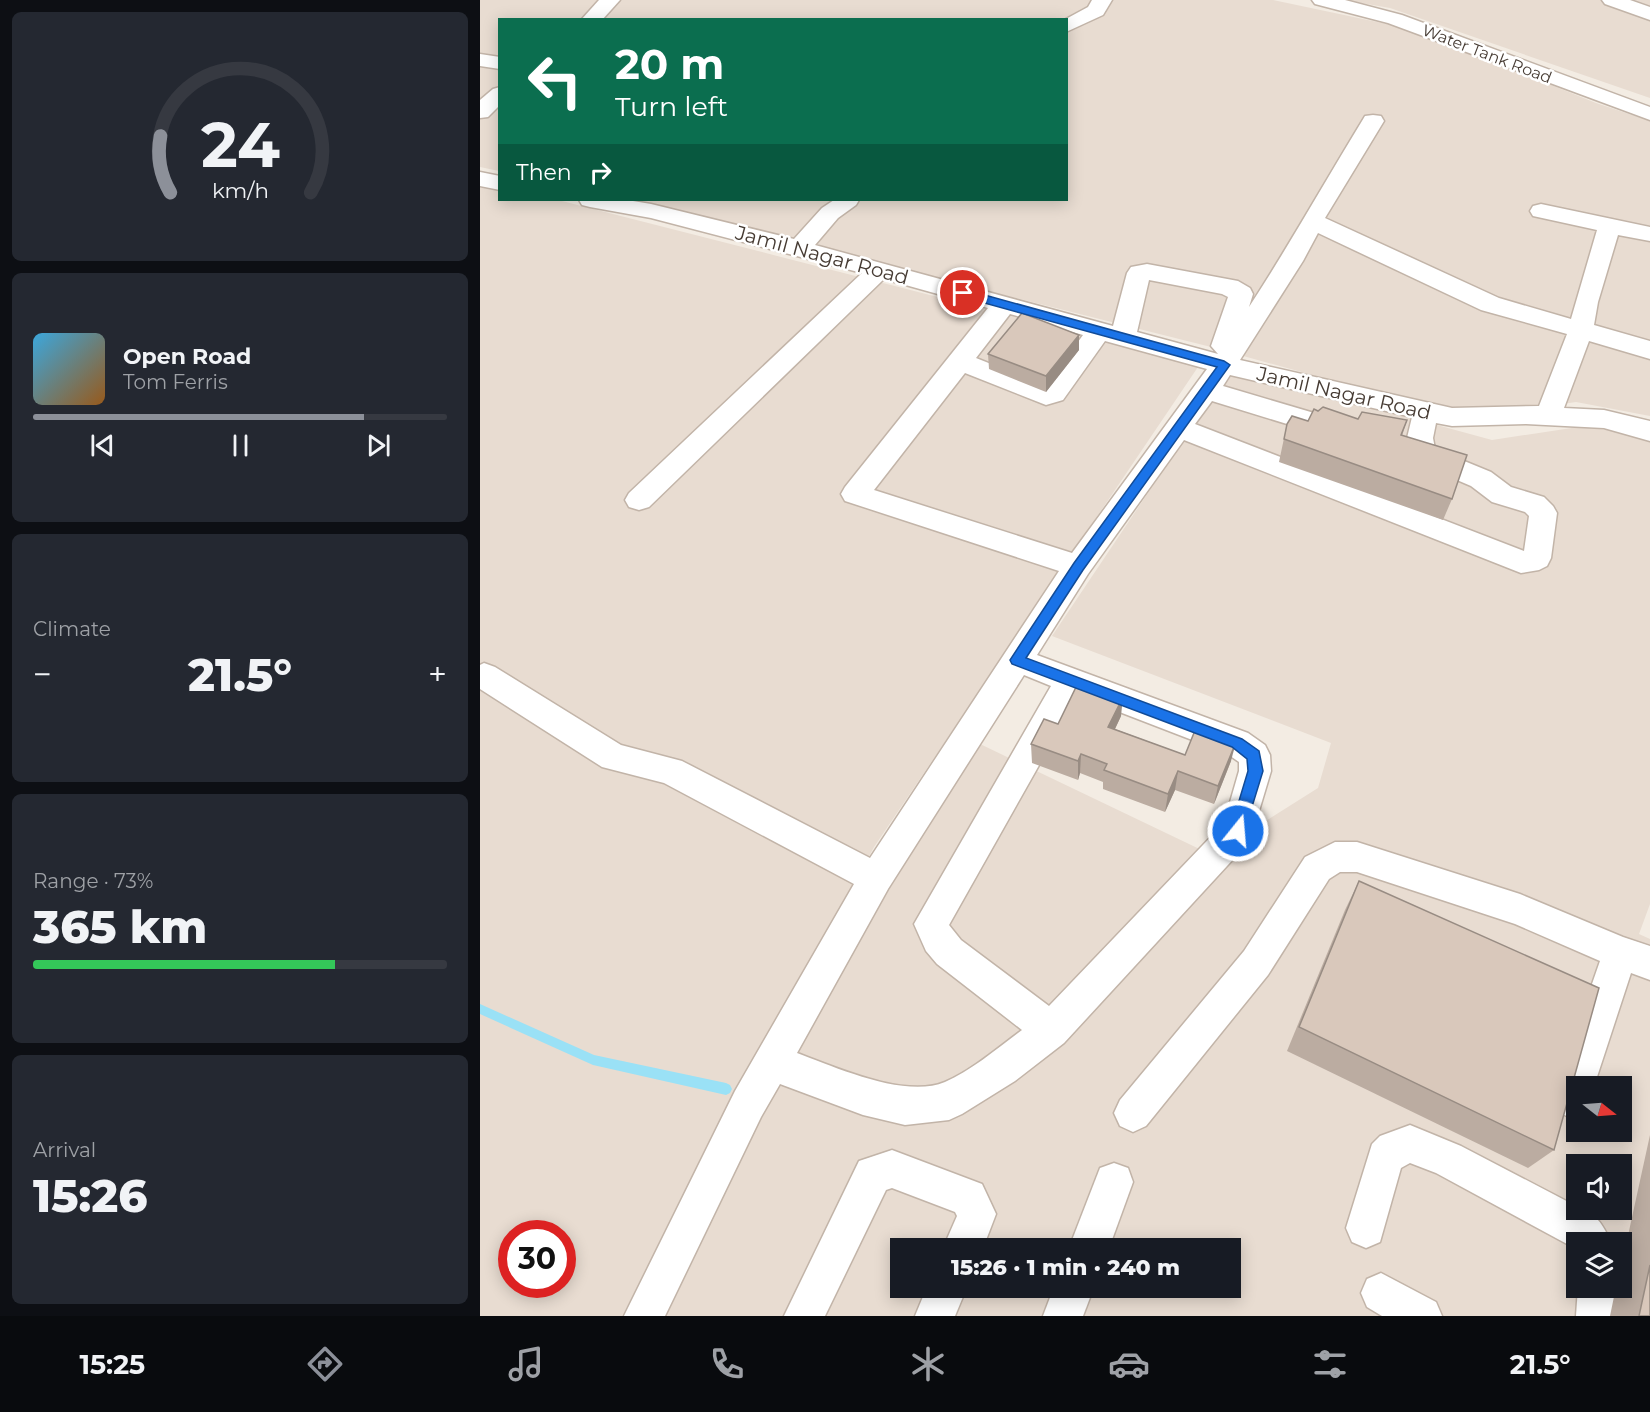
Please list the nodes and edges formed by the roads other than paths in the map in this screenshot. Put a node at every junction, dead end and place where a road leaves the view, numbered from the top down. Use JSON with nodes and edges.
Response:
{"nodes":[{"id":1,"x":610,"y":0,"type":"edge"},
{"id":2,"x":1102,"y":0,"type":"edge"},
{"id":3,"x":1322,"y":0,"type":"edge"},
{"id":4,"x":1612,"y":0,"type":"edge"},
{"id":5,"x":1650,"y":14,"type":"edge"},
{"id":6,"x":593,"y":18,"type":"edge"},
{"id":7,"x":1068,"y":25,"type":"edge"},
{"id":8,"x":480,"y":60,"type":"edge"},
{"id":9,"x":498,"y":63,"type":"edge"},
{"id":10,"x":498,"y":95,"type":"edge"},
{"id":11,"x":480,"y":112,"type":"edge"},
{"id":12,"x":1650,"y":114,"type":"edge"},
{"id":13,"x":1373,"y":121,"type":"dead end"},
{"id":14,"x":480,"y":179,"type":"edge"},
{"id":15,"x":498,"y":183,"type":"edge"},
{"id":16,"x":596,"y":201,"type":"edge"},
{"id":17,"x":847,"y":201,"type":"edge"},
{"id":18,"x":1541,"y":211,"type":"dead end"},
{"id":19,"x":1312,"y":221,"type":"junction"},
{"id":20,"x":1610,"y":224,"type":"junction"},
{"id":21,"x":1650,"y":234,"type":"edge"},
{"id":22,"x":799,"y":248,"type":"junction"},
{"id":23,"x":879,"y":271,"type":"junction"},
{"id":24,"x":1005,"y":304,"type":"junction"},
{"id":25,"x":1581,"y":329,"type":"junction"},
{"id":26,"x":1099,"y":330,"type":"junction"},
{"id":27,"x":1123,"y":337,"type":"junction"},
{"id":28,"x":998,"y":346,"type":"edge"},
{"id":29,"x":1650,"y":350,"type":"edge"},
{"id":30,"x":971,"y":365,"type":"junction"},
{"id":31,"x":1216,"y":373,"type":"junction"},
{"id":32,"x":1428,"y":412,"type":"junction"},
{"id":33,"x":1548,"y":416,"type":"junction"},
{"id":34,"x":1339,"y":430,"type":"edge"},
{"id":35,"x":1650,"y":431,"type":"edge"},
{"id":36,"x":1175,"y":434,"type":"junction"},
{"id":37,"x":639,"y":500,"type":"dead end"},
{"id":38,"x":1078,"y":566,"type":"junction"},
{"id":39,"x":1505,"y":566,"type":"dead end"},
{"id":40,"x":1017,"y":660,"type":"junction"},
{"id":41,"x":484,"y":676,"type":"dead end"},
{"id":42,"x":1071,"y":680,"type":"junction"},
{"id":43,"x":876,"y":878,"type":"junction"},
{"id":44,"x":1635,"y":958,"type":"edge"},
{"id":45,"x":1050,"y":1030,"type":"junction"},
{"id":46,"x":771,"y":1062,"type":"junction"},
{"id":47,"x":1581,"y":1076,"type":"edge"},
{"id":48,"x":1133,"y":1113,"type":"dead end"},
{"id":49,"x":1114,"y":1182,"type":"dead end"},
{"id":50,"x":1366,"y":1228,"type":"dead end"},
{"id":51,"x":1583,"y":1232,"type":"edge"},
{"id":52,"x":967,"y":1238,"type":"edge"},
{"id":53,"x":1093,"y":1238,"type":"edge"},
{"id":54,"x":1381,"y":1293,"type":"dead end"},
{"id":55,"x":942,"y":1298,"type":"edge"},
{"id":56,"x":1070,"y":1298,"type":"edge"},
{"id":57,"x":1597,"y":1298,"type":"edge"},
{"id":58,"x":644,"y":1316,"type":"edge"},
{"id":59,"x":804,"y":1316,"type":"edge"},
{"id":60,"x":935,"y":1316,"type":"edge"},
{"id":61,"x":1063,"y":1316,"type":"edge"},
{"id":62,"x":1422,"y":1316,"type":"edge"},
{"id":63,"x":1596,"y":1316,"type":"edge"}],
"edges":[{"from":1,"to":6,"type":"street"},
{"from":2,"to":7,"type":"street"},
{"from":3,"to":12,"type":"street","name":"Water Tank Road"},
{"from":4,"to":5,"type":"street"},
{"from":8,"to":9,"type":"street"},
{"from":10,"to":11,"type":"street"},
{"from":13,"to":19,"type":"street"},
{"from":14,"to":15,"type":"street"},
{"from":16,"to":22,"type":"street","name":"Jamil Nagar Road"},
{"from":17,"to":22,"type":"street"},
{"from":18,"to":20,"type":"street"},
{"from":19,"to":25,"type":"street"},
{"from":19,"to":31,"type":"street"},
{"from":20,"to":21,"type":"street"},
{"from":20,"to":25,"type":"street"},
{"from":22,"to":23,"type":"street","name":"Jamil Nagar Road"},
{"from":23,"to":24,"type":"street","name":"Jamil Nagar Road"},
{"from":23,"to":37,"type":"street"},
{"from":24,"to":26,"type":"street","name":"Jamil Nagar Road"},
{"from":24,"to":30,"type":"street"},
{"from":25,"to":29,"type":"street"},
{"from":25,"to":33,"type":"street"},
{"from":26,"to":27,"type":"street","name":"Jamil Nagar Road"},
{"from":26,"to":30,"type":"street"},
{"from":27,"to":31,"type":"street","name":"Jamil Nagar Road"},
{"from":27,"to":31,"type":"street"},
{"from":28,"to":30,"type":"street"},
{"from":30,"to":38,"type":"street"},
{"from":31,"to":32,"type":"street","name":"Jamil Nagar Road"},
{"from":31,"to":34,"type":"street"},
{"from":31,"to":36,"type":"street"},
{"from":32,"to":33,"type":"street","name":"Jamil Nagar Road"},
{"from":32,"to":36,"type":"street"},
{"from":33,"to":35,"type":"street","name":"Jamil Nagar Road"},
{"from":36,"to":38,"type":"street"},
{"from":36,"to":39,"type":"street"},
{"from":38,"to":40,"type":"street"},
{"from":40,"to":42,"type":"street"},
{"from":40,"to":43,"type":"street"},
{"from":41,"to":43,"type":"street"},
{"from":42,"to":45,"type":"street"},
{"from":42,"to":45,"type":"street"},
{"from":43,"to":46,"type":"street"},
{"from":44,"to":47,"type":"street"},
{"from":44,"to":48,"type":"street"},
{"from":45,"to":46,"type":"street"},
{"from":46,"to":58,"type":"street"},
{"from":49,"to":53,"type":"street"},
{"from":50,"to":51,"type":"street"},
{"from":52,"to":59,"type":"street"},
{"from":54,"to":62,"type":"street"},
{"from":55,"to":60,"type":"street"},
{"from":56,"to":61,"type":"street"},
{"from":57,"to":63,"type":"street"}]}
